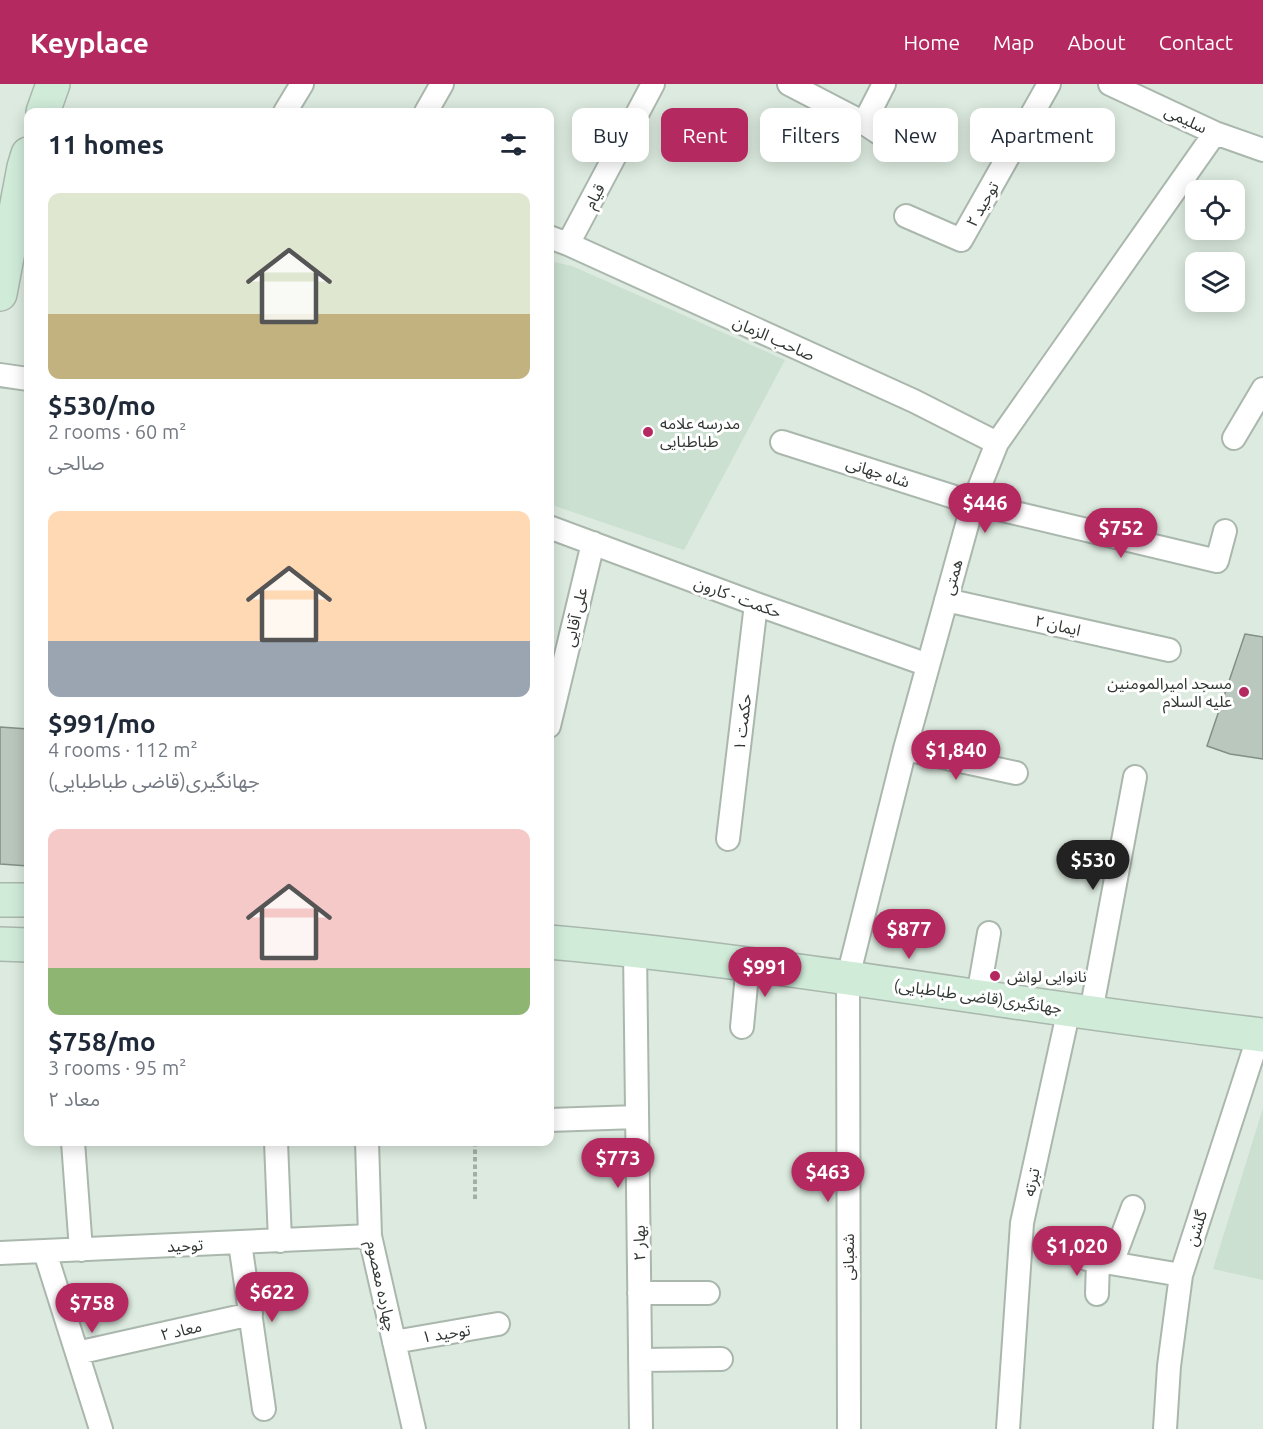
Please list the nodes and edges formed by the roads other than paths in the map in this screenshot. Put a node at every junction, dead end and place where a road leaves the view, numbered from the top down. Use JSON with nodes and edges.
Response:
{"nodes":[{"id":1,"x":53,"y":84,"type":"edge"},
{"id":2,"x":302,"y":84,"type":"edge"},
{"id":3,"x":442,"y":84,"type":"edge"},
{"id":4,"x":652,"y":84,"type":"edge"},
{"id":5,"x":789,"y":84,"type":"edge"},
{"id":6,"x":884,"y":84,"type":"edge"},
{"id":7,"x":1049,"y":84,"type":"edge"},
{"id":8,"x":1110,"y":84,"type":"edge"},
{"id":9,"x":44,"y":108,"type":"edge"},
{"id":10,"x":287,"y":108,"type":"edge"},
{"id":11,"x":428,"y":108,"type":"edge"},
{"id":12,"x":864,"y":123,"type":"junction"},
{"id":13,"x":873,"y":129,"type":"edge"},
{"id":14,"x":1215,"y":133,"type":"junction"},
{"id":15,"x":1263,"y":150,"type":"edge"},
{"id":16,"x":24,"y":178,"type":"edge"},
{"id":17,"x":906,"y":216,"type":"dead end"},
{"id":18,"x":559,"y":240,"type":"edge"},
{"id":19,"x":0,"y":294,"type":"edge"},
{"id":20,"x":0,"y":375,"type":"edge"},
{"id":21,"x":24,"y":378,"type":"edge"},
{"id":22,"x":1263,"y":389,"type":"edge"},
{"id":23,"x":1234,"y":438,"type":"dead end"},
{"id":24,"x":782,"y":442,"type":"dead end"},
{"id":25,"x":997,"y":443,"type":"junction"},
{"id":26,"x":973,"y":503,"type":"junction"},
{"id":27,"x":1225,"y":531,"type":"dead end"},
{"id":28,"x":554,"y":533,"type":"edge"},
{"id":29,"x":593,"y":543,"type":"junction"},
{"id":30,"x":946,"y":600,"type":"junction"},
{"id":31,"x":756,"y":604,"type":"junction"},
{"id":32,"x":1169,"y":651,"type":"dead end"},
{"id":33,"x":928,"y":665,"type":"junction"},
{"id":34,"x":554,"y":705,"type":"edge"},
{"id":35,"x":905,"y":749,"type":"junction"},
{"id":36,"x":1016,"y":773,"type":"dead end"},
{"id":37,"x":1135,"y":777,"type":"dead end"},
{"id":38,"x":728,"y":839,"type":"dead end"},
{"id":39,"x":0,"y":900,"type":"edge"},
{"id":40,"x":24,"y":900,"type":"edge"},
{"id":41,"x":989,"y":933,"type":"dead end"},
{"id":42,"x":554,"y":942,"type":"edge"},
{"id":43,"x":0,"y":944,"type":"edge"},
{"id":44,"x":24,"y":945,"type":"edge"},
{"id":45,"x":635,"y":950,"type":"junction"},
{"id":46,"x":748,"y":964,"type":"junction"},
{"id":47,"x":848,"y":977,"type":"junction"},
{"id":48,"x":978,"y":996,"type":"junction"},
{"id":49,"x":1080,"y":1010,"type":"junction"},
{"id":50,"x":742,"y":1027,"type":"dead end"},
{"id":51,"x":1261,"y":1035,"type":"edge"},
{"id":52,"x":637,"y":1117,"type":"junction"},
{"id":53,"x":554,"y":1120,"type":"edge"},
{"id":54,"x":73,"y":1146,"type":"edge"},
{"id":55,"x":276,"y":1146,"type":"edge"},
{"id":56,"x":367,"y":1146,"type":"edge"},
{"id":57,"x":1133,"y":1207,"type":"dead end"},
{"id":58,"x":370,"y":1236,"type":"junction"},
{"id":59,"x":280,"y":1241,"type":"junction"},
{"id":60,"x":240,"y":1243,"type":"junction"},
{"id":61,"x":81,"y":1250,"type":"junction"},
{"id":62,"x":45,"y":1252,"type":"junction"},
{"id":63,"x":0,"y":1253,"type":"edge"},
{"id":64,"x":1099,"y":1261,"type":"junction"},
{"id":65,"x":1180,"y":1275,"type":"junction"},
{"id":66,"x":639,"y":1293,"type":"junction"},
{"id":67,"x":708,"y":1293,"type":"dead end"},
{"id":68,"x":1097,"y":1294,"type":"dead end"},
{"id":69,"x":250,"y":1314,"type":"junction"},
{"id":70,"x":498,"y":1324,"type":"dead end"},
{"id":71,"x":394,"y":1342,"type":"junction"},
{"id":72,"x":77,"y":1353,"type":"junction"},
{"id":73,"x":721,"y":1359,"type":"dead end"},
{"id":74,"x":640,"y":1360,"type":"junction"},
{"id":75,"x":264,"y":1409,"type":"dead end"},
{"id":76,"x":101,"y":1429,"type":"edge"},
{"id":77,"x":414,"y":1429,"type":"edge"},
{"id":78,"x":641,"y":1429,"type":"edge"},
{"id":79,"x":849,"y":1429,"type":"edge"},
{"id":80,"x":1008,"y":1429,"type":"edge"},
{"id":81,"x":1165,"y":1429,"type":"edge"}],
"edges":[{"from":1,"to":9,"type":"street"},
{"from":2,"to":10,"type":"street"},
{"from":3,"to":11,"type":"street"},
{"from":4,"to":18,"type":"street","name":"قیام"},
{"from":5,"to":12,"type":"street"},
{"from":6,"to":12,"type":"street"},
{"from":7,"to":17,"type":"street","name":"توحید ۲"},
{"from":8,"to":14,"type":"street","name":"سلیمی"},
{"from":12,"to":13,"type":"street"},
{"from":14,"to":15,"type":"street","name":"سلیمی"},
{"from":14,"to":25,"type":"street","name":"همتی"},
{"from":16,"to":19,"type":"street"},
{"from":18,"to":25,"type":"street","name":"صاحب الزمان"},
{"from":20,"to":21,"type":"street"},
{"from":22,"to":23,"type":"street"},
{"from":24,"to":26,"type":"street","name":"شاه جهانی"},
{"from":25,"to":26,"type":"street","name":"همتی"},
{"from":26,"to":27,"type":"street","name":"شاه جهانی"},
{"from":26,"to":30,"type":"street","name":"همتی"},
{"from":28,"to":29,"type":"street","name":"حکمت - کارون"},
{"from":29,"to":31,"type":"street","name":"حکمت - کارون"},
{"from":29,"to":34,"type":"street","name":"علی آقایی"},
{"from":30,"to":32,"type":"street","name":"ایمان ۲"},
{"from":30,"to":33,"type":"street","name":"همتی"},
{"from":31,"to":33,"type":"street","name":"حکمت - کارون"},
{"from":31,"to":38,"type":"street","name":"حکمت ۱"},
{"from":33,"to":35,"type":"street","name":"همتی"},
{"from":35,"to":36,"type":"street"},
{"from":35,"to":47,"type":"street","name":"همتی"},
{"from":37,"to":49,"type":"street","name":"تبرته"},
{"from":39,"to":40,"type":"street"},
{"from":41,"to":48,"type":"street"},
{"from":42,"to":45,"type":"street","name":"جهانگیری(قاضی طباطبایی)"},
{"from":43,"to":44,"type":"street"},
{"from":45,"to":46,"type":"street","name":"جهانگیری(قاضی طباطبایی)"},
{"from":45,"to":52,"type":"street","name":"بهار ۲"},
{"from":46,"to":47,"type":"street","name":"جهانگیری(قاضی طباطبایی)"},
{"from":46,"to":50,"type":"street"},
{"from":47,"to":48,"type":"street","name":"جهانگیری(قاضی طباطبایی)"},
{"from":47,"to":79,"type":"street","name":"شعبانی"},
{"from":48,"to":49,"type":"street","name":"جهانگیری(قاضی طباطبایی)"},
{"from":49,"to":51,"type":"street","name":"جهانگیری(قاضی طباطبایی)"},
{"from":49,"to":80,"type":"street","name":"تبرته"},
{"from":51,"to":65,"type":"street","name":"گلشن"},
{"from":52,"to":53,"type":"street"},
{"from":52,"to":66,"type":"street","name":"بهار ۲"},
{"from":54,"to":61,"type":"street"},
{"from":55,"to":59,"type":"street"},
{"from":56,"to":58,"type":"street","name":"چهارده معصوم"},
{"from":57,"to":64,"type":"street"},
{"from":58,"to":59,"type":"street","name":"توحید"},
{"from":58,"to":71,"type":"street","name":"چهارده معصوم"},
{"from":59,"to":60,"type":"street","name":"توحید"},
{"from":60,"to":61,"type":"street","name":"توحید"},
{"from":60,"to":69,"type":"street"},
{"from":61,"to":62,"type":"street","name":"توحید"},
{"from":62,"to":63,"type":"street","name":"توحید"},
{"from":62,"to":72,"type":"street"},
{"from":64,"to":65,"type":"street"},
{"from":64,"to":68,"type":"street"},
{"from":65,"to":81,"type":"street","name":"گلشن"},
{"from":66,"to":67,"type":"street"},
{"from":66,"to":74,"type":"street","name":"بهار ۲"},
{"from":69,"to":72,"type":"street","name":"معاد ۲"},
{"from":69,"to":75,"type":"street"},
{"from":70,"to":71,"type":"street","name":"توحید ۱"},
{"from":71,"to":77,"type":"street","name":"چهارده معصوم"},
{"from":72,"to":76,"type":"street"},
{"from":73,"to":74,"type":"street"},
{"from":74,"to":78,"type":"street","name":"بهار ۲"}]}
